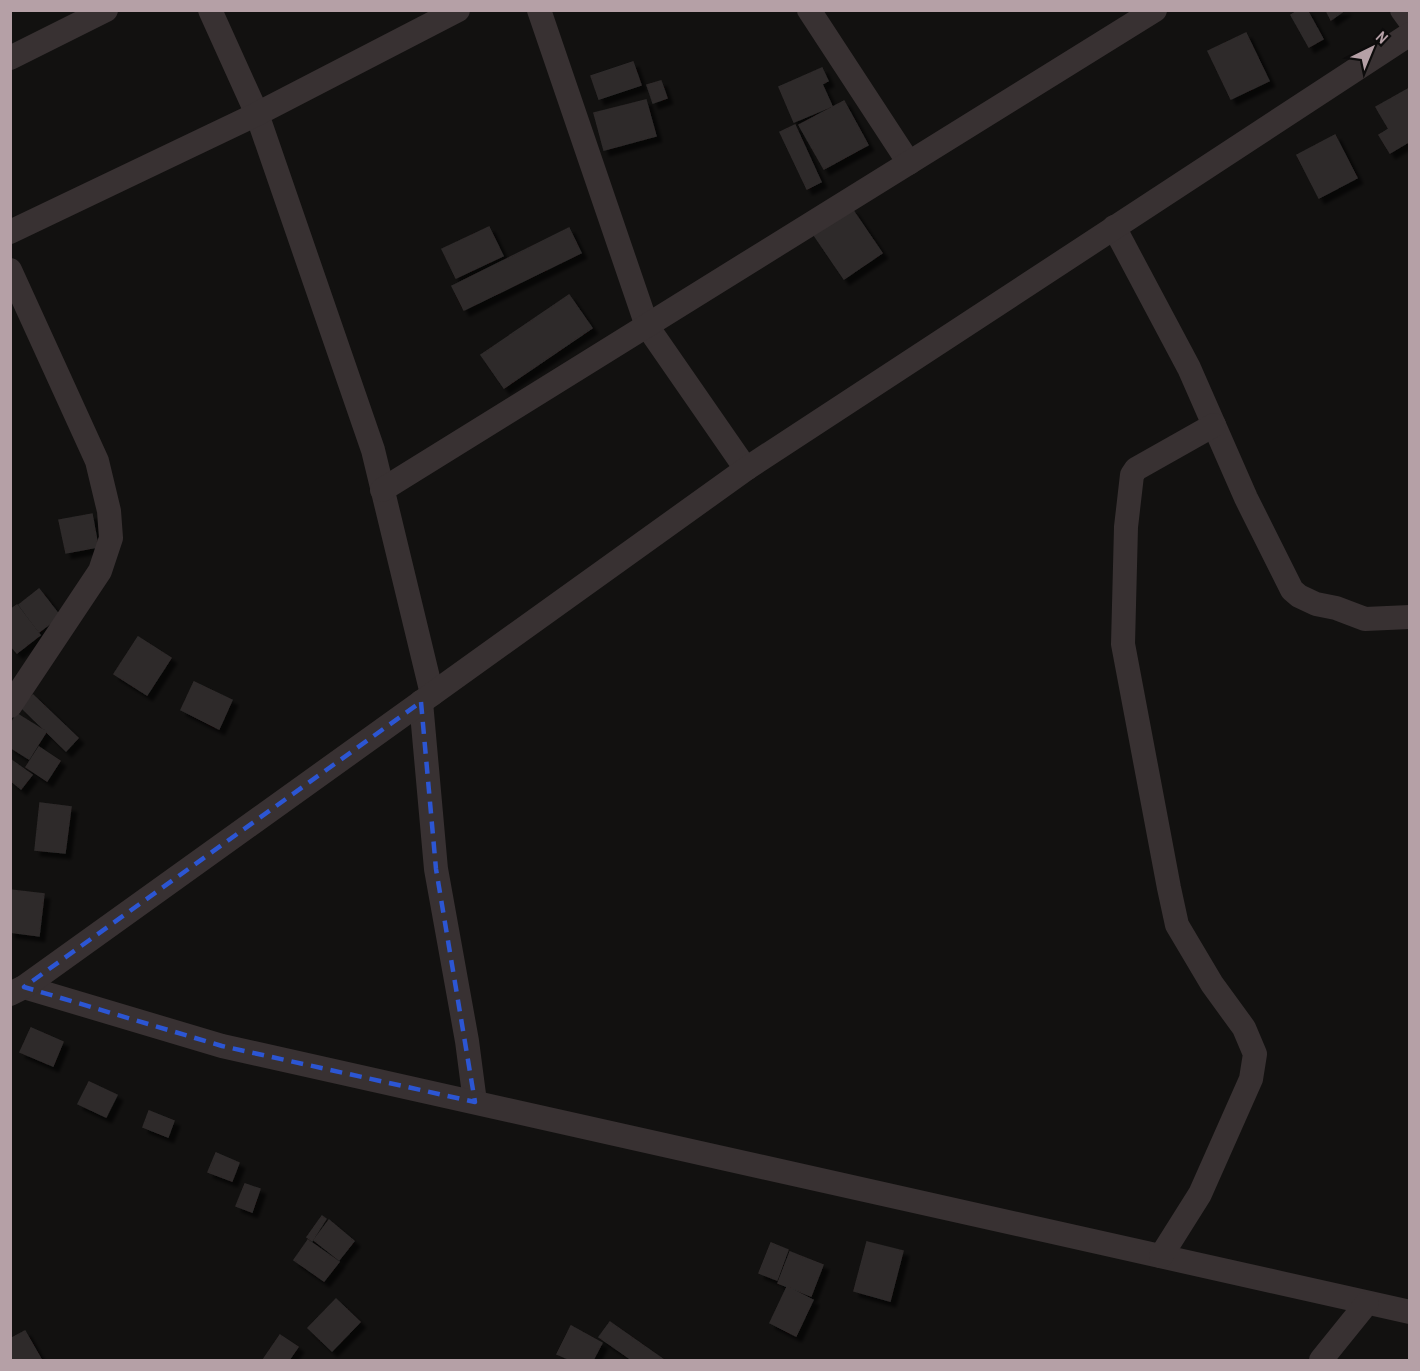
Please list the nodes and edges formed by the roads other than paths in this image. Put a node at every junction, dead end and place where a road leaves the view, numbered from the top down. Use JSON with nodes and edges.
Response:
{"nodes":[{"id":1,"x":106,"y":10,"type":"edge"},
{"id":2,"x":210,"y":10,"type":"edge"},
{"id":3,"x":458,"y":10,"type":"edge"},
{"id":4,"x":539,"y":10,"type":"edge"},
{"id":5,"x":809,"y":10,"type":"edge"},
{"id":6,"x":1402,"y":10,"type":"edge"},
{"id":7,"x":1147,"y":12,"type":"edge"},
{"id":8,"x":1410,"y":21,"type":"edge"},
{"id":9,"x":1410,"y":34,"type":"edge"},
{"id":10,"x":10,"y":58,"type":"edge"},
{"id":11,"x":257,"y":114,"type":"junction"},
{"id":12,"x":909,"y":163,"type":"junction"},
{"id":13,"x":1114,"y":227,"type":"junction"},
{"id":14,"x":10,"y":232,"type":"edge"},
{"id":15,"x":10,"y":270,"type":"edge"},
{"id":16,"x":647,"y":326,"type":"junction"},
{"id":17,"x":1214,"y":425,"type":"junction"},
{"id":18,"x":746,"y":469,"type":"junction"},
{"id":19,"x":382,"y":490,"type":"junction"},
{"id":20,"x":1410,"y":617,"type":"edge"},
{"id":21,"x":426,"y":698,"type":"junction"},
{"id":22,"x":10,"y":706,"type":"edge"},
{"id":23,"x":17,"y":991,"type":"edge"},
{"id":24,"x":476,"y":1102,"type":"junction"},
{"id":25,"x":1161,"y":1256,"type":"junction"},
{"id":26,"x":1367,"y":1303,"type":"junction"},
{"id":27,"x":1408,"y":1310,"type":"edge"},
{"id":28,"x":1321,"y":1360,"type":"edge"}],
"edges":[{"from":1,"to":10,"type":"street"},
{"from":2,"to":11,"type":"street"},
{"from":3,"to":11,"type":"street"},
{"from":4,"to":16,"type":"street"},
{"from":5,"to":12,"type":"street"},
{"from":6,"to":8,"type":"street"},
{"from":7,"to":12,"type":"street"},
{"from":9,"to":13,"type":"street"},
{"from":11,"to":14,"type":"street"},
{"from":11,"to":19,"type":"street"},
{"from":12,"to":16,"type":"street"},
{"from":13,"to":17,"type":"street"},
{"from":13,"to":18,"type":"street"},
{"from":15,"to":22,"type":"street"},
{"from":16,"to":18,"type":"street"},
{"from":16,"to":19,"type":"street"},
{"from":17,"to":20,"type":"street"},
{"from":17,"to":25,"type":"street"},
{"from":18,"to":21,"type":"street"},
{"from":19,"to":21,"type":"street"},
{"from":21,"to":23,"type":"street"},
{"from":21,"to":24,"type":"street"},
{"from":23,"to":24,"type":"street"},
{"from":24,"to":25,"type":"street"},
{"from":25,"to":26,"type":"street"},
{"from":26,"to":27,"type":"street"},
{"from":26,"to":28,"type":"street"}]}
